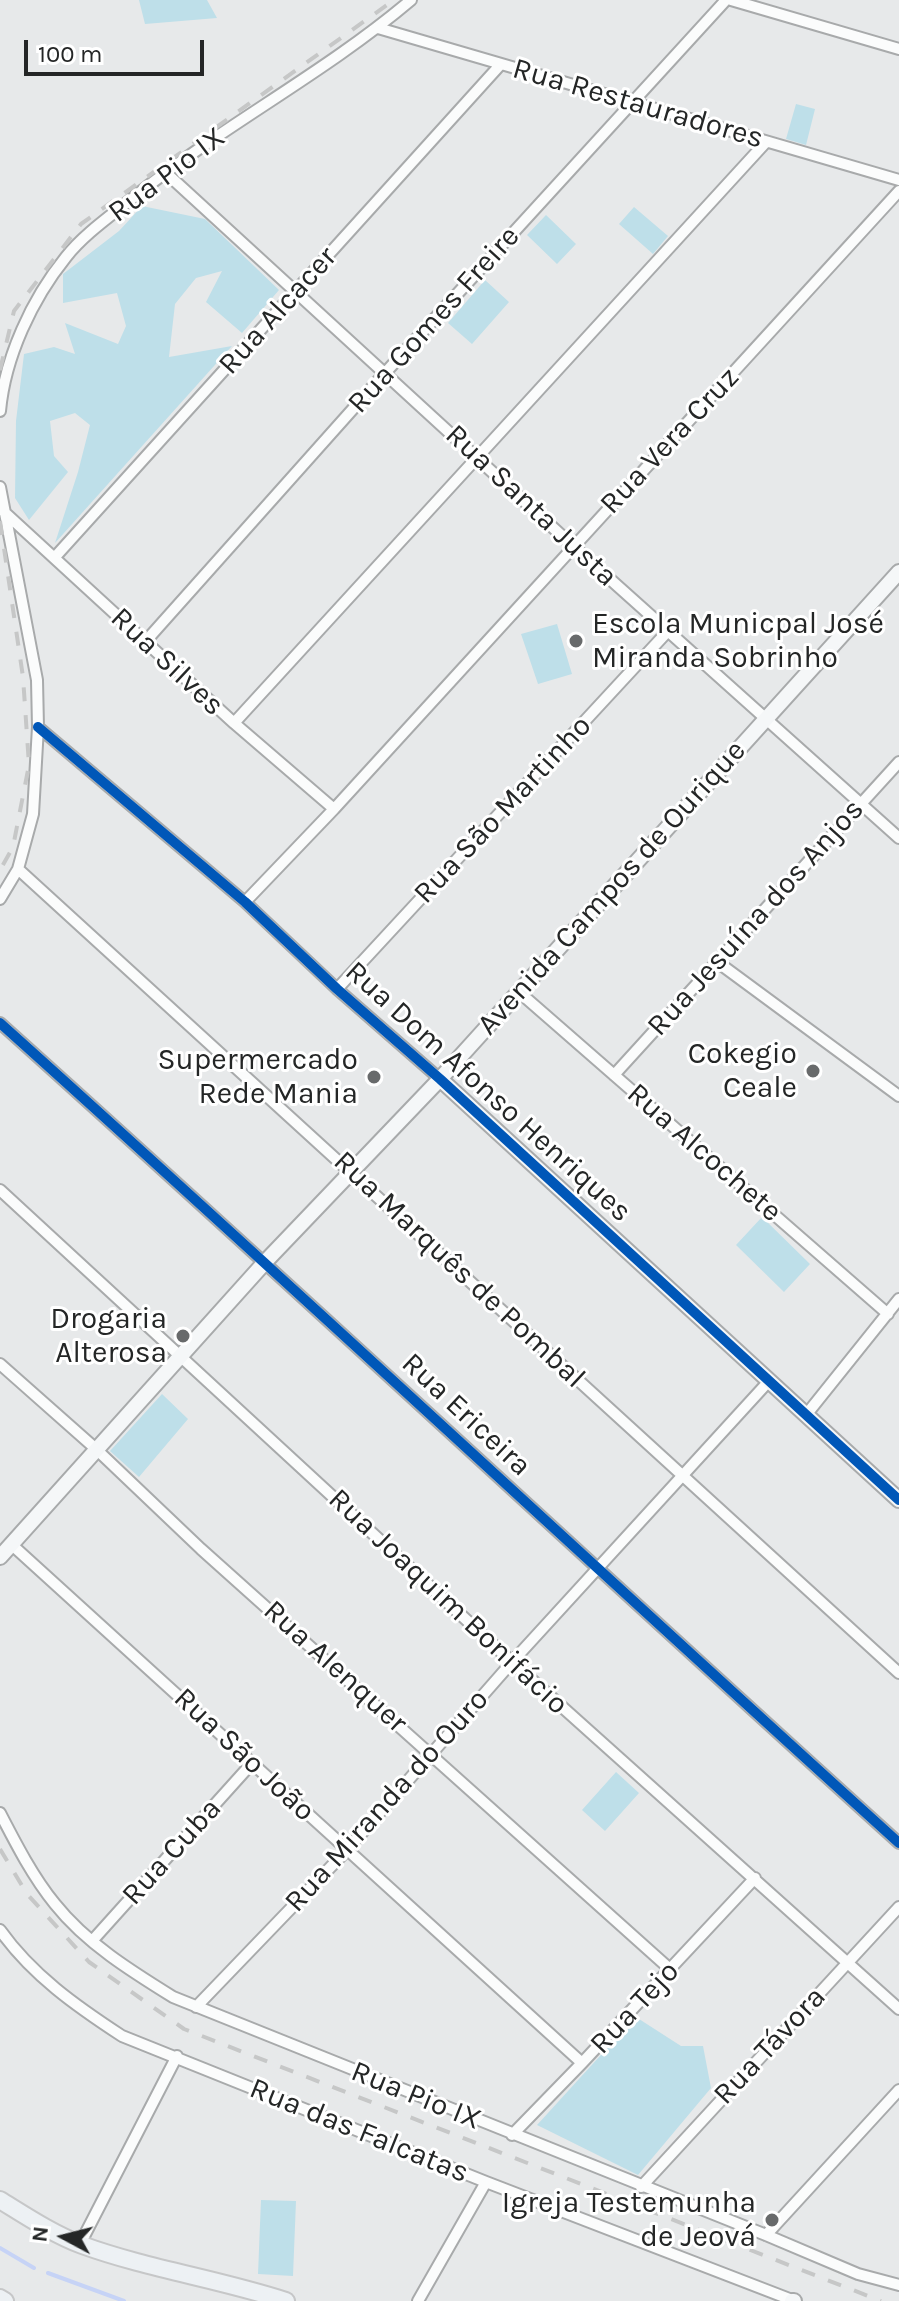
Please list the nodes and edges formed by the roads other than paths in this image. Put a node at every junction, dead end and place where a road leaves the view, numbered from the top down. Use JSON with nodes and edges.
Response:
{"nodes":[{"id":1,"x":411,"y":0,"type":"edge"},
{"id":2,"x":729,"y":0,"type":"edge"},
{"id":3,"x":378,"y":28,"type":"junction"},
{"id":4,"x":899,"y":49,"type":"edge"},
{"id":5,"x":501,"y":64,"type":"junction"},
{"id":6,"x":631,"y":103,"type":"junction"},
{"id":7,"x":766,"y":142,"type":"junction"},
{"id":8,"x":165,"y":172,"type":"junction"},
{"id":9,"x":899,"y":180,"type":"edge"},
{"id":10,"x":899,"y":191,"type":"edge"},
{"id":11,"x":296,"y":292,"type":"junction"},
{"id":12,"x":385,"y":373,"type":"junction"},
{"id":13,"x":0,"y":411,"type":"edge"},
{"id":14,"x":479,"y":457,"type":"junction"},
{"id":15,"x":0,"y":487,"type":"edge"},
{"id":16,"x":3,"y":511,"type":"junction"},
{"id":17,"x":573,"y":546,"type":"junction"},
{"id":18,"x":55,"y":557,"type":"junction"},
{"id":19,"x":899,"y":572,"type":"edge"},
{"id":20,"x":668,"y":631,"type":"junction"},
{"id":21,"x":145,"y":642,"type":"junction"},
{"id":22,"x":766,"y":719,"type":"junction"},
{"id":23,"x":234,"y":723,"type":"junction"},
{"id":24,"x":38,"y":727,"type":"junction"},
{"id":25,"x":899,"y":762,"type":"edge"},
{"id":26,"x":860,"y":804,"type":"junction"},
{"id":27,"x":334,"y":809,"type":"junction"},
{"id":28,"x":899,"y":838,"type":"edge"},
{"id":29,"x":18,"y":869,"type":"junction"},
{"id":30,"x":0,"y":899,"type":"edge"},
{"id":31,"x":245,"y":902,"type":"junction"},
{"id":32,"x":716,"y":961,"type":"junction"},
{"id":33,"x":337,"y":989,"type":"junction"},
{"id":34,"x":519,"y":992,"type":"junction"},
{"id":35,"x":0,"y":1023,"type":"edge"},
{"id":36,"x":614,"y":1075,"type":"junction"},
{"id":37,"x":440,"y":1079,"type":"junction"},
{"id":38,"x":898,"y":1094,"type":"edge"},
{"id":39,"x":352,"y":1171,"type":"junction"},
{"id":40,"x":0,"y":1190,"type":"edge"},
{"id":41,"x":266,"y":1261,"type":"junction"},
{"id":42,"x":899,"y":1299,"type":"edge"},
{"id":43,"x":888,"y":1314,"type":"junction"},
{"id":44,"x":181,"y":1355,"type":"junction"},
{"id":45,"x":0,"y":1364,"type":"edge"},
{"id":46,"x":769,"y":1381,"type":"junction"},
{"id":47,"x":806,"y":1415,"type":"junction"},
{"id":48,"x":96,"y":1449,"type":"junction"},
{"id":49,"x":682,"y":1477,"type":"junction"},
{"id":50,"x":899,"y":1500,"type":"edge"},
{"id":51,"x":11,"y":1544,"type":"junction"},
{"id":52,"x":0,"y":1557,"type":"edge"},
{"id":53,"x":597,"y":1570,"type":"junction"},
{"id":54,"x":512,"y":1662,"type":"junction"},
{"id":55,"x":899,"y":1673,"type":"edge"},
{"id":56,"x":431,"y":1752,"type":"junction"},
{"id":57,"x":253,"y":1762,"type":"junction"},
{"id":58,"x":0,"y":1813,"type":"edge"},
{"id":59,"x":899,"y":1843,"type":"edge"},
{"id":60,"x":347,"y":1850,"type":"junction"},
{"id":61,"x":755,"y":1878,"type":"junction"},
{"id":62,"x":899,"y":1907,"type":"edge"},
{"id":63,"x":0,"y":1930,"type":"edge"},
{"id":64,"x":92,"y":1941,"type":"junction"},
{"id":65,"x":848,"y":1961,"type":"junction"},
{"id":66,"x":671,"y":1970,"type":"junction"},
{"id":67,"x":196,"y":2007,"type":"junction"},
{"id":68,"x":899,"y":2009,"type":"edge"},
{"id":69,"x":177,"y":2056,"type":"junction"},
{"id":70,"x":582,"y":2063,"type":"junction"},
{"id":71,"x":899,"y":2090,"type":"edge"},
{"id":72,"x":512,"y":2135,"type":"junction"},
{"id":73,"x":486,"y":2182,"type":"junction"},
{"id":74,"x":641,"y":2187,"type":"junction"},
{"id":75,"x":0,"y":2200,"type":"edge"},
{"id":76,"x":766,"y":2235,"type":"junction"},
{"id":77,"x":80,"y":2244,"type":"junction"},
{"id":78,"x":898,"y":2284,"type":"edge"},
{"id":79,"x":0,"y":2298,"type":"edge"},
{"id":80,"x":5,"y":2301,"type":"edge"},
{"id":81,"x":286,"y":2301,"type":"edge"},
{"id":82,"x":418,"y":2301,"type":"edge"},
{"id":83,"x":792,"y":2301,"type":"edge"}],
"edges":[{"from":1,"to":3,"type":"street","name":"Rua Pio IX"},
{"from":2,"to":4,"type":"street"},
{"from":2,"to":6,"type":"street","name":"Rua Gomes Freire"},
{"from":3,"to":5,"type":"street","name":"Rua Restauradores"},
{"from":3,"to":8,"type":"street","name":"Rua Pio IX"},
{"from":5,"to":6,"type":"street","name":"Rua Restauradores"},
{"from":5,"to":11,"type":"street","name":"Rua Alcacer"},
{"from":6,"to":7,"type":"street","name":"Rua Restauradores"},
{"from":6,"to":12,"type":"street","name":"Rua Gomes Freire"},
{"from":7,"to":9,"type":"street","name":"Rua Restauradores"},
{"from":7,"to":14,"type":"street"},
{"from":8,"to":11,"type":"street","name":"Rua Santa Justa"},
{"from":8,"to":13,"type":"street","name":"Rua Pio IX"},
{"from":10,"to":17,"type":"street","name":"Rua Vera Cruz"},
{"from":11,"to":12,"type":"street","name":"Rua Santa Justa"},
{"from":11,"to":18,"type":"street","name":"Rua Alcacer"},
{"from":12,"to":14,"type":"street","name":"Rua Santa Justa"},
{"from":12,"to":21,"type":"street","name":"Rua Gomes Freire"},
{"from":14,"to":17,"type":"street","name":"Rua Santa Justa"},
{"from":14,"to":23,"type":"street"},
{"from":15,"to":16,"type":"street"},
{"from":16,"to":18,"type":"street","name":"Rua Silves"},
{"from":16,"to":24,"type":"street"},
{"from":17,"to":20,"type":"street","name":"Rua Santa Justa"},
{"from":17,"to":27,"type":"street","name":"Rua Vera Cruz"},
{"from":18,"to":21,"type":"street","name":"Rua Silves"},
{"from":19,"to":22,"type":"main road","name":"Avenida Campos de Ourique"},
{"from":20,"to":22,"type":"street","name":"Rua Santa Justa"},
{"from":20,"to":33,"type":"street","name":"Rua São Martinho"},
{"from":21,"to":23,"type":"street","name":"Rua Silves"},
{"from":22,"to":26,"type":"street","name":"Rua Santa Justa"},
{"from":22,"to":34,"type":"main road","name":"Avenida Campos de Ourique"},
{"from":23,"to":27,"type":"street","name":"Rua Silves"},
{"from":24,"to":29,"type":"street"},
{"from":24,"to":31,"type":"street","name":"Rua Dom Afonso Henriques"},
{"from":25,"to":26,"type":"street","name":"Rua Jesuína dos Anjos"},
{"from":26,"to":28,"type":"street","name":"Rua Santa Justa"},
{"from":26,"to":32,"type":"street","name":"Rua Jesuína dos Anjos"},
{"from":27,"to":31,"type":"street","name":"Rua Vera Cruz"},
{"from":29,"to":30,"type":"street"},
{"from":29,"to":39,"type":"street","name":"Rua Marquês de Pombal"},
{"from":31,"to":33,"type":"street","name":"Rua Dom Afonso Henriques"},
{"from":32,"to":36,"type":"street","name":"Rua Jesuína dos Anjos"},
{"from":32,"to":38,"type":"street"},
{"from":33,"to":37,"type":"street","name":"Rua Dom Afonso Henriques"},
{"from":34,"to":36,"type":"street","name":"Rua Alcochete"},
{"from":34,"to":37,"type":"main road","name":"Avenida Campos de Ourique"},
{"from":35,"to":41,"type":"street","name":"Rua Ericeira"},
{"from":36,"to":43,"type":"street","name":"Rua Alcochete"},
{"from":37,"to":39,"type":"main road","name":"Avenida Campos de Ourique"},
{"from":37,"to":46,"type":"main road","name":"Rua Dom Afonso Henriques"},
{"from":39,"to":41,"type":"main road","name":"Avenida Campos de Ourique"},
{"from":39,"to":49,"type":"street","name":"Rua Marquês de Pombal"},
{"from":40,"to":44,"type":"street","name":"Rua Joaquim Bonifácio"},
{"from":41,"to":44,"type":"main road","name":"Avenida Campos de Ourique"},
{"from":41,"to":53,"type":"street","name":"Rua Ericeira"},
{"from":42,"to":43,"type":"street"},
{"from":43,"to":47,"type":"street"},
{"from":44,"to":48,"type":"main road","name":"Avenida Campos de Ourique"},
{"from":44,"to":54,"type":"street","name":"Rua Joaquim Bonifácio"},
{"from":45,"to":48,"type":"street","name":"Rua Alenquer"},
{"from":46,"to":47,"type":"main road","name":"Rua Dom Afonso Henriques"},
{"from":46,"to":49,"type":"street","name":"Rua Miranda do Ouro"},
{"from":47,"to":50,"type":"main road","name":"Rua Dom Afonso Henriques"},
{"from":48,"to":51,"type":"main road","name":"Avenida Campos de Ourique"},
{"from":48,"to":56,"type":"street","name":"Rua Alenquer"},
{"from":49,"to":53,"type":"street","name":"Rua Miranda do Ouro"},
{"from":49,"to":55,"type":"street","name":"Rua Marquês de Pombal"},
{"from":51,"to":52,"type":"main road","name":"Avenida Campos de Ourique"},
{"from":51,"to":57,"type":"street","name":"Rua São João"},
{"from":53,"to":54,"type":"street","name":"Rua Miranda do Ouro"},
{"from":53,"to":59,"type":"street","name":"Rua Ericeira"},
{"from":54,"to":56,"type":"street","name":"Rua Miranda do Ouro"},
{"from":54,"to":61,"type":"street","name":"Rua Joaquim Bonifácio"},
{"from":56,"to":60,"type":"street","name":"Rua Miranda do Ouro"},
{"from":56,"to":66,"type":"street","name":"Rua Alenquer"},
{"from":57,"to":60,"type":"street","name":"Rua São João"},
{"from":57,"to":64,"type":"street","name":"Rua Cuba"},
{"from":58,"to":64,"type":"street","name":"Rua Pio IX"},
{"from":60,"to":67,"type":"street","name":"Rua Miranda do Ouro"},
{"from":60,"to":70,"type":"street","name":"Rua São João"},
{"from":61,"to":65,"type":"street","name":"Rua Joaquim Bonifácio"},
{"from":61,"to":66,"type":"street","name":"Rua Tejo"},
{"from":62,"to":65,"type":"street","name":"Rua Távora"},
{"from":63,"to":69,"type":"street","name":"Rua das Falcatas"},
{"from":64,"to":67,"type":"street","name":"Rua Pio IX"},
{"from":65,"to":68,"type":"street","name":"Rua Joaquim Bonifácio"},
{"from":65,"to":74,"type":"street","name":"Rua Távora"},
{"from":66,"to":70,"type":"street","name":"Rua Tejo"},
{"from":67,"to":72,"type":"street","name":"Rua Pio IX"},
{"from":69,"to":73,"type":"street","name":"Rua das Falcatas"},
{"from":69,"to":77,"type":"street"},
{"from":70,"to":72,"type":"street","name":"Rua Tejo"},
{"from":71,"to":76,"type":"street"},
{"from":72,"to":74,"type":"street","name":"Rua Pio IX"},
{"from":73,"to":82,"type":"street"},
{"from":73,"to":83,"type":"street","name":"Rua das Falcatas"},
{"from":74,"to":76,"type":"street","name":"Rua Pio IX"},
{"from":75,"to":77,"type":"main road"},
{"from":76,"to":78,"type":"street","name":"Rua Pio IX"},
{"from":77,"to":81,"type":"main road"},
{"from":79,"to":80,"type":"main road"}]}
